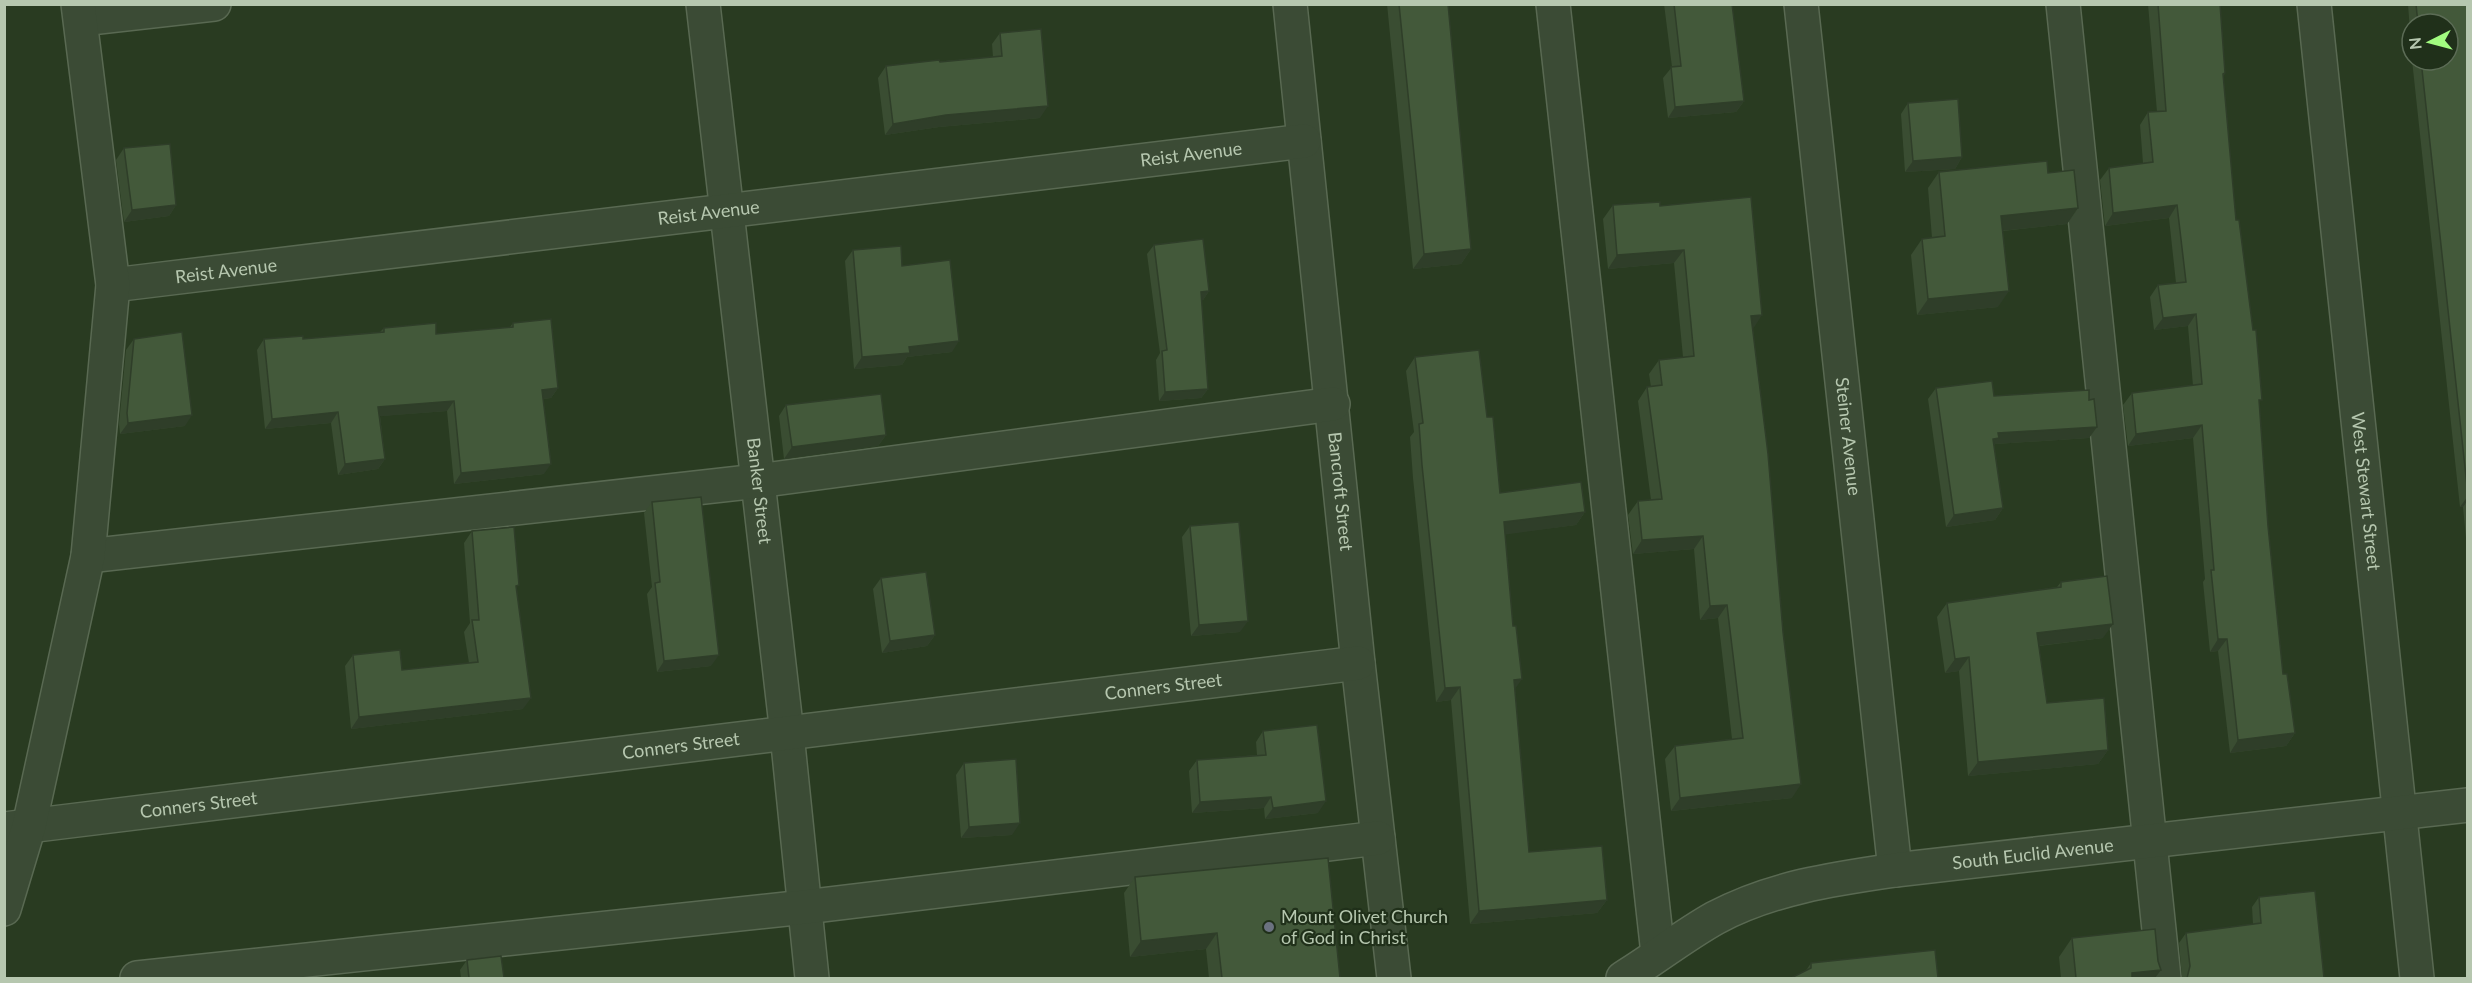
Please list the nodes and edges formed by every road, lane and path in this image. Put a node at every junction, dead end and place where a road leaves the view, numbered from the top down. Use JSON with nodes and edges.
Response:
{"nodes":[{"id":1,"x":214,"y":4,"type":"edge"},
{"id":2,"x":703,"y":4,"type":"edge"},
{"id":3,"x":1290,"y":4,"type":"edge"},
{"id":4,"x":1553,"y":4,"type":"edge"},
{"id":5,"x":1801,"y":4,"type":"edge"},
{"id":6,"x":2063,"y":4,"type":"edge"},
{"id":7,"x":2314,"y":4,"type":"edge"},
{"id":8,"x":80,"y":11,"type":"edge"},
{"id":9,"x":1304,"y":141,"type":"junction"},
{"id":10,"x":727,"y":211,"type":"junction"},
{"id":11,"x":113,"y":285,"type":"junction"},
{"id":12,"x":1333,"y":404,"type":"junction"},
{"id":13,"x":758,"y":481,"type":"junction"},
{"id":14,"x":88,"y":556,"type":"junction"},
{"id":15,"x":1359,"y":663,"type":"junction"},
{"id":16,"x":787,"y":734,"type":"junction"},
{"id":17,"x":2468,"y":805,"type":"edge"},
{"id":18,"x":2400,"y":813,"type":"junction"},
{"id":19,"x":17,"y":827,"type":"edge"},
{"id":20,"x":1378,"y":838,"type":"junction"},
{"id":21,"x":2151,"y":841,"type":"junction"},
{"id":22,"x":1895,"y":870,"type":"junction"},
{"id":23,"x":805,"y":907,"type":"junction"},
{"id":24,"x":4,"y":909,"type":"edge"},
{"id":25,"x":1658,"y":954,"type":"junction"},
{"id":26,"x":137,"y":978,"type":"edge"},
{"id":27,"x":812,"y":978,"type":"edge"},
{"id":28,"x":1394,"y":978,"type":"edge"},
{"id":29,"x":1623,"y":978,"type":"edge"},
{"id":30,"x":2164,"y":978,"type":"edge"},
{"id":31,"x":2417,"y":978,"type":"edge"}],
"edges":[{"from":1,"to":8,"type":"street"},
{"from":2,"to":10,"type":"street","name":"Banker Street"},
{"from":3,"to":9,"type":"street","name":"Bancroft Street"},
{"from":4,"to":25,"type":"street"},
{"from":5,"to":22,"type":"street","name":"Steiner Avenue"},
{"from":6,"to":21,"type":"street"},
{"from":7,"to":18,"type":"street","name":"West Stewart Street"},
{"from":8,"to":11,"type":"street"},
{"from":9,"to":10,"type":"street","name":"Reist Avenue"},
{"from":9,"to":12,"type":"street","name":"Bancroft Street"},
{"from":10,"to":11,"type":"street","name":"Reist Avenue"},
{"from":10,"to":13,"type":"street","name":"Banker Street"},
{"from":11,"to":14,"type":"street"},
{"from":12,"to":13,"type":"street"},
{"from":12,"to":15,"type":"street","name":"Bancroft Street"},
{"from":13,"to":14,"type":"street"},
{"from":13,"to":16,"type":"street","name":"Banker Street"},
{"from":14,"to":19,"type":"street"},
{"from":15,"to":16,"type":"street","name":"Conners Street"},
{"from":15,"to":20,"type":"street","name":"Bancroft Street"},
{"from":16,"to":19,"type":"street","name":"Conners Street"},
{"from":16,"to":23,"type":"street","name":"Banker Street"},
{"from":17,"to":18,"type":"street","name":"South Euclid Avenue"},
{"from":18,"to":21,"type":"street","name":"South Euclid Avenue"},
{"from":18,"to":31,"type":"street","name":"West Stewart Street"},
{"from":19,"to":24,"type":"street"},
{"from":20,"to":23,"type":"street"},
{"from":20,"to":28,"type":"street","name":"Bancroft Street"},
{"from":21,"to":22,"type":"street","name":"South Euclid Avenue"},
{"from":21,"to":30,"type":"street"},
{"from":22,"to":25,"type":"street","name":"South Euclid Avenue"},
{"from":23,"to":26,"type":"street"},
{"from":23,"to":27,"type":"street","name":"Banker Street"},
{"from":25,"to":29,"type":"street","name":"South Euclid Avenue"}]}
